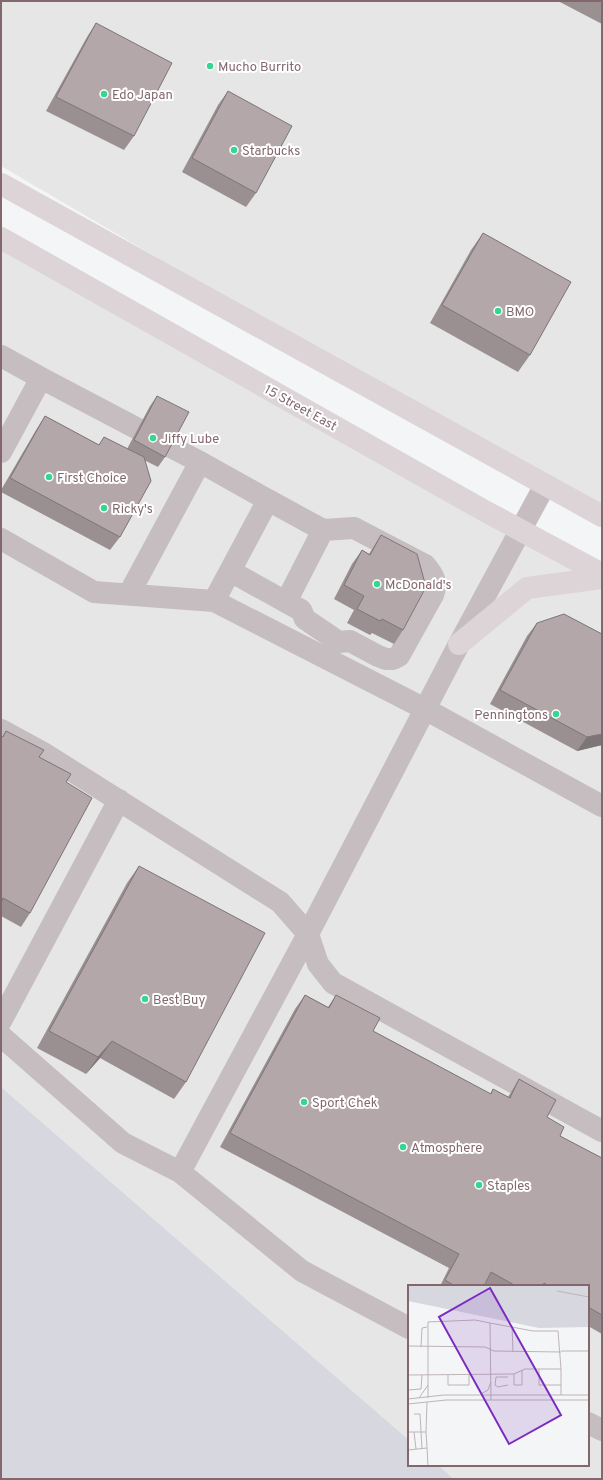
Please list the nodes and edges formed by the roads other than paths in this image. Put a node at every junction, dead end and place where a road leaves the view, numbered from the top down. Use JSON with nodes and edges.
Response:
{"nodes":[{"id":1,"x":1,"y":184,"type":"edge"},
{"id":2,"x":1,"y":238,"type":"edge"},
{"id":3,"x":1,"y":356,"type":"edge"},
{"id":4,"x":41,"y":378,"type":"junction"},
{"id":5,"x":138,"y":430,"type":"edge"},
{"id":6,"x":169,"y":446,"type":"edge"},
{"id":7,"x":1,"y":452,"type":"edge"},
{"id":8,"x":200,"y":462,"type":"junction"},
{"id":9,"x":545,"y":485,"type":"junction"},
{"id":10,"x":268,"y":500,"type":"junction"},
{"id":11,"x":602,"y":516,"type":"edge"},
{"id":12,"x":323,"y":530,"type":"junction"},
{"id":13,"x":521,"y":530,"type":"junction"},
{"id":14,"x":1,"y":539,"type":"edge"},
{"id":15,"x":230,"y":572,"type":"junction"},
{"id":16,"x":602,"y":574,"type":"edge"},
{"id":17,"x":602,"y":578,"type":"edge"},
{"id":18,"x":128,"y":594,"type":"junction"},
{"id":19,"x":214,"y":601,"type":"junction"},
{"id":20,"x":293,"y":606,"type":"junction"},
{"id":21,"x":459,"y":644,"type":"junction"},
{"id":22,"x":425,"y":709,"type":"junction"},
{"id":23,"x":1,"y":730,"type":"edge"},
{"id":24,"x":119,"y":800,"type":"junction"},
{"id":25,"x":602,"y":806,"type":"edge"},
{"id":26,"x":308,"y":934,"type":"junction"},
{"id":27,"x":1,"y":1021,"type":"edge"},
{"id":28,"x":1,"y":1036,"type":"edge"},
{"id":29,"x":602,"y":1131,"type":"edge"},
{"id":30,"x":180,"y":1172,"type":"junction"},
{"id":31,"x":408,"y":1327,"type":"edge"},
{"id":32,"x":589,"y":1424,"type":"edge"},
{"id":33,"x":602,"y":1430,"type":"edge"}],
"edges":[{"from":1,"to":9,"type":"main road"},
{"from":2,"to":13,"type":"main road","name":"15 Street East"},
{"from":3,"to":4,"type":"street"},
{"from":4,"to":5,"type":"street"},
{"from":4,"to":7,"type":"street"},
{"from":6,"to":8,"type":"street"},
{"from":8,"to":10,"type":"street"},
{"from":8,"to":18,"type":"street"},
{"from":9,"to":11,"type":"main road"},
{"from":9,"to":13,"type":"street"},
{"from":10,"to":12,"type":"street"},
{"from":10,"to":15,"type":"street"},
{"from":12,"to":20,"type":"street"},
{"from":12,"to":20,"type":"street"},
{"from":13,"to":16,"type":"main road","name":"15 Street East"},
{"from":13,"to":21,"type":"street"},
{"from":14,"to":18,"type":"street"},
{"from":15,"to":19,"type":"street"},
{"from":15,"to":20,"type":"street"},
{"from":17,"to":21,"type":"main road"},
{"from":18,"to":19,"type":"street"},
{"from":19,"to":22,"type":"street"},
{"from":21,"to":22,"type":"street"},
{"from":22,"to":25,"type":"street"},
{"from":22,"to":26,"type":"street"},
{"from":23,"to":24,"type":"street"},
{"from":24,"to":26,"type":"street"},
{"from":24,"to":27,"type":"street"},
{"from":26,"to":29,"type":"street"},
{"from":26,"to":30,"type":"street"},
{"from":28,"to":30,"type":"street"},
{"from":30,"to":31,"type":"street"},
{"from":32,"to":33,"type":"street"}]}
